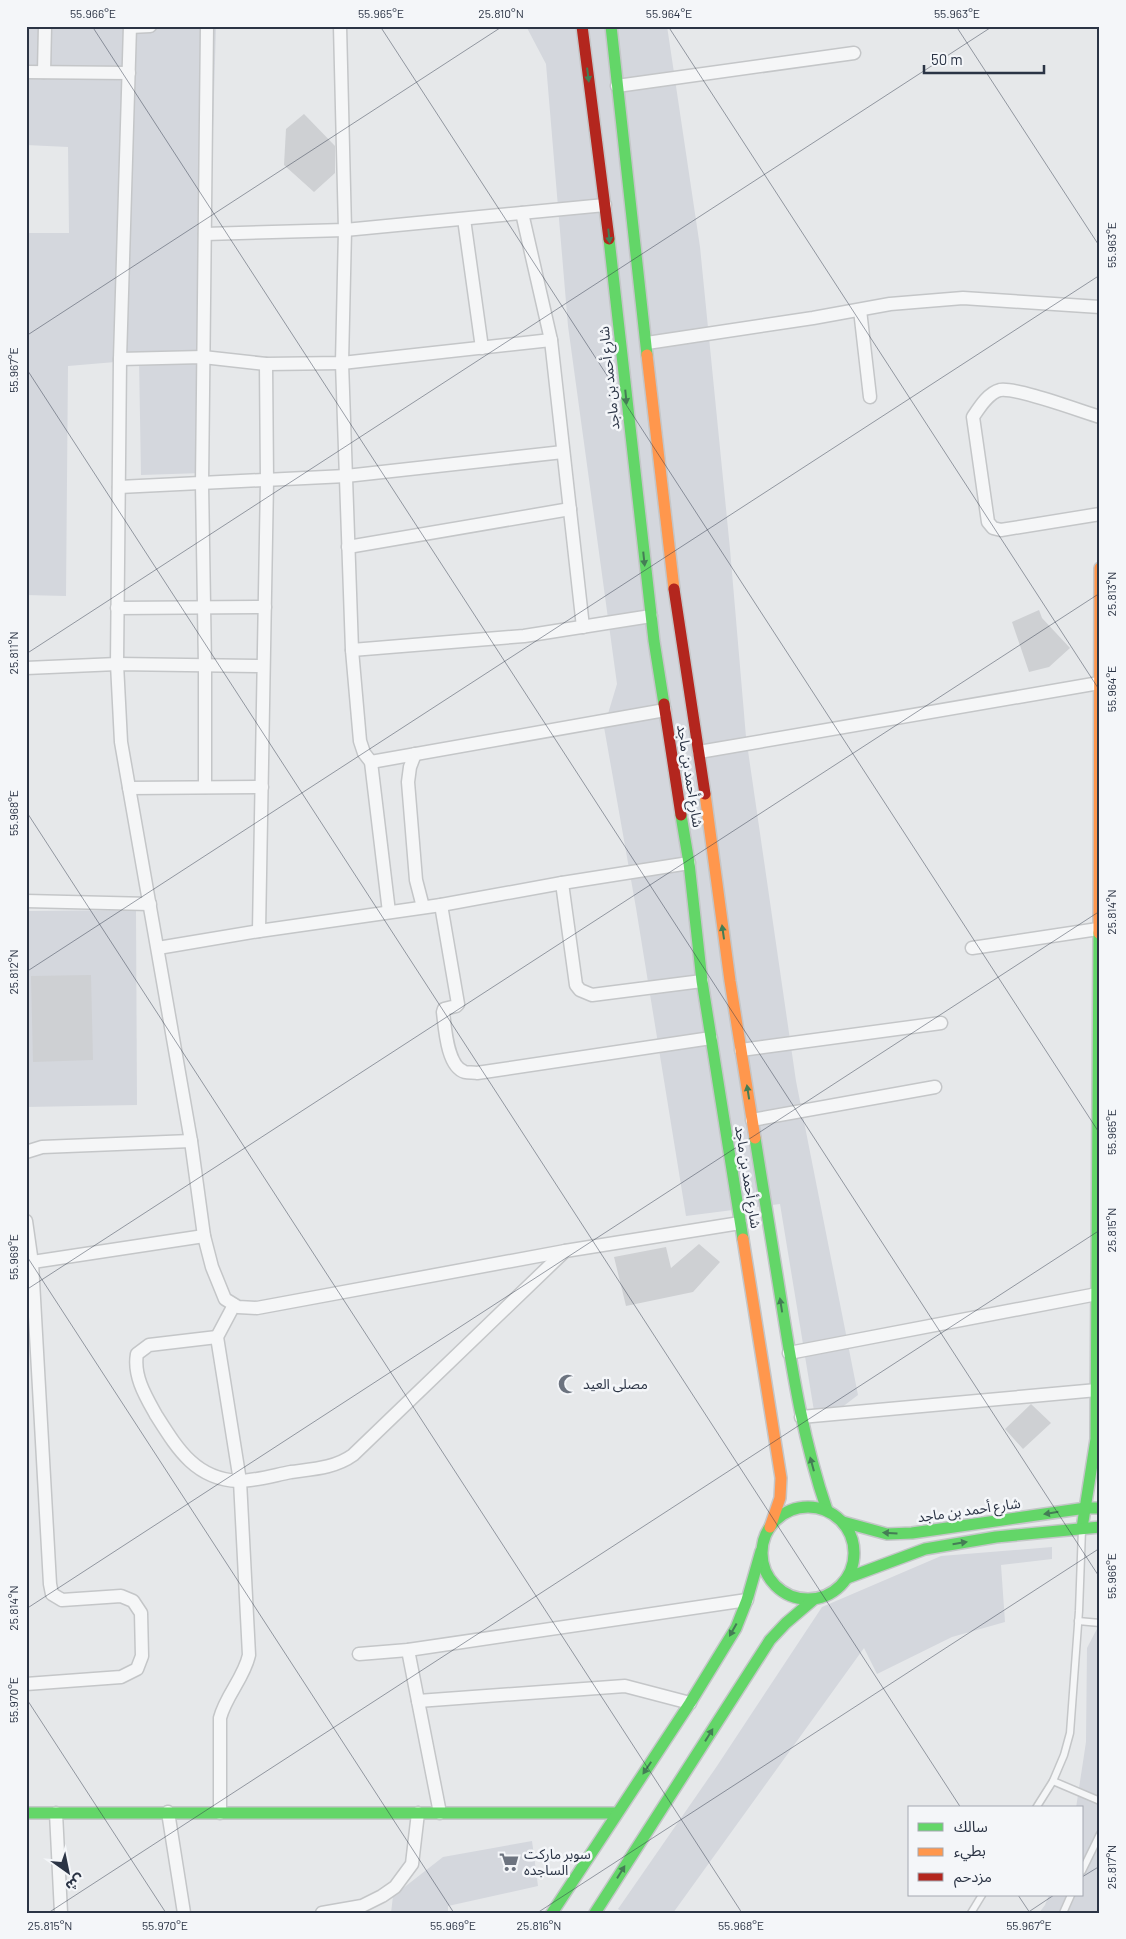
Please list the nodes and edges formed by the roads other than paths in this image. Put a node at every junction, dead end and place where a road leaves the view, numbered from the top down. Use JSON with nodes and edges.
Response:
{"nodes":[{"id":1,"x":46,"y":26,"type":"edge"},
{"id":2,"x":150,"y":26,"type":"edge"},
{"id":3,"x":207,"y":26,"type":"edge"},
{"id":4,"x":340,"y":26,"type":"edge"},
{"id":5,"x":582,"y":26,"type":"edge"},
{"id":6,"x":611,"y":26,"type":"edge"},
{"id":7,"x":130,"y":27,"type":"edge"},
{"id":8,"x":854,"y":53,"type":"dead end"},
{"id":9,"x":26,"y":72,"type":"edge"},
{"id":10,"x":44,"y":72,"type":"junction"},
{"id":11,"x":129,"y":73,"type":"junction"},
{"id":12,"x":617,"y":86,"type":"junction"},
{"id":13,"x":605,"y":205,"type":"junction"},
{"id":14,"x":522,"y":214,"type":"junction"},
{"id":15,"x":464,"y":219,"type":"junction"},
{"id":16,"x":345,"y":230,"type":"junction"},
{"id":17,"x":205,"y":234,"type":"junction"},
{"id":18,"x":1100,"y":307,"type":"edge"},
{"id":19,"x":860,"y":310,"type":"junction"},
{"id":20,"x":551,"y":340,"type":"junction"},
{"id":21,"x":647,"y":343,"type":"junction"},
{"id":22,"x":482,"y":348,"type":"junction"},
{"id":23,"x":203,"y":357,"type":"junction"},
{"id":24,"x":120,"y":358,"type":"junction"},
{"id":25,"x":342,"y":363,"type":"junction"},
{"id":26,"x":266,"y":364,"type":"junction"},
{"id":27,"x":870,"y":397,"type":"dead end"},
{"id":28,"x":1100,"y":417,"type":"edge"},
{"id":29,"x":563,"y":452,"type":"junction"},
{"id":30,"x":346,"y":476,"type":"junction"},
{"id":31,"x":267,"y":481,"type":"junction"},
{"id":32,"x":202,"y":484,"type":"junction"},
{"id":33,"x":119,"y":487,"type":"junction"},
{"id":34,"x":570,"y":509,"type":"junction"},
{"id":35,"x":1100,"y":514,"type":"edge"},
{"id":36,"x":348,"y":547,"type":"junction"},
{"id":37,"x":1100,"y":568,"type":"edge"},
{"id":38,"x":265,"y":607,"type":"junction"},
{"id":39,"x":118,"y":608,"type":"junction"},
{"id":40,"x":204,"y":608,"type":"junction"},
{"id":41,"x":651,"y":616,"type":"junction"},
{"id":42,"x":583,"y":628,"type":"junction"},
{"id":43,"x":352,"y":650,"type":"junction"},
{"id":44,"x":117,"y":664,"type":"junction"},
{"id":45,"x":205,"y":666,"type":"junction"},
{"id":46,"x":264,"y":666,"type":"junction"},
{"id":47,"x":26,"y":668,"type":"edge"},
{"id":48,"x":1099,"y":683,"type":"edge"},
{"id":49,"x":665,"y":710,"type":"junction"},
{"id":50,"x":699,"y":752,"type":"junction"},
{"id":51,"x":415,"y":754,"type":"junction"},
{"id":52,"x":371,"y":762,"type":"junction"},
{"id":53,"x":262,"y":787,"type":"junction"},
{"id":54,"x":129,"y":788,"type":"junction"},
{"id":55,"x":205,"y":788,"type":"junction"},
{"id":56,"x":689,"y":863,"type":"junction"},
{"id":57,"x":562,"y":883,"type":"junction"},
{"id":58,"x":26,"y":902,"type":"edge"},
{"id":59,"x":150,"y":904,"type":"junction"},
{"id":60,"x":441,"y":905,"type":"junction"},
{"id":61,"x":422,"y":907,"type":"junction"},
{"id":62,"x":389,"y":912,"type":"junction"},
{"id":63,"x":1098,"y":929,"type":"junction"},
{"id":64,"x":259,"y":932,"type":"junction"},
{"id":65,"x":158,"y":948,"type":"junction"},
{"id":66,"x":972,"y":948,"type":"dead end"},
{"id":67,"x":702,"y":981,"type":"junction"},
{"id":68,"x":941,"y":1024,"type":"dead end"},
{"id":69,"x":711,"y":1038,"type":"junction"},
{"id":70,"x":741,"y":1050,"type":"junction"},
{"id":71,"x":935,"y":1087,"type":"dead end"},
{"id":72,"x":752,"y":1120,"type":"junction"},
{"id":73,"x":191,"y":1141,"type":"junction"},
{"id":74,"x":26,"y":1152,"type":"edge"},
{"id":75,"x":26,"y":1221,"type":"edge"},
{"id":76,"x":740,"y":1222,"type":"junction"},
{"id":77,"x":204,"y":1236,"type":"junction"},
{"id":78,"x":564,"y":1251,"type":"junction"},
{"id":79,"x":29,"y":1263,"type":"edge"},
{"id":80,"x":1097,"y":1294,"type":"junction"},
{"id":81,"x":234,"y":1304,"type":"junction"},
{"id":82,"x":217,"y":1337,"type":"junction"},
{"id":83,"x":1097,"y":1342,"type":"junction"},
{"id":84,"x":789,"y":1353,"type":"junction"},
{"id":85,"x":1100,"y":1358,"type":"edge"},
{"id":86,"x":1097,"y":1390,"type":"junction"},
{"id":87,"x":801,"y":1417,"type":"junction"},
{"id":88,"x":240,"y":1481,"type":"junction"},
{"id":89,"x":1086,"y":1508,"type":"junction"},
{"id":90,"x":1100,"y":1508,"type":"edge"},
{"id":91,"x":827,"y":1510,"type":"junction"},
{"id":92,"x":843,"y":1522,"type":"junction"},
{"id":93,"x":770,"y":1527,"type":"junction"},
{"id":94,"x":1100,"y":1527,"type":"edge"},
{"id":95,"x":1082,"y":1528,"type":"junction"},
{"id":96,"x":761,"y":1552,"type":"junction"},
{"id":97,"x":848,"y":1578,"type":"junction"},
{"id":98,"x":747,"y":1600,"type":"junction"},
{"id":99,"x":813,"y":1600,"type":"junction"},
{"id":100,"x":1078,"y":1620,"type":"junction"},
{"id":101,"x":1100,"y":1623,"type":"edge"},
{"id":102,"x":408,"y":1650,"type":"junction"},
{"id":103,"x":359,"y":1654,"type":"dead end"},
{"id":104,"x":26,"y":1684,"type":"edge"},
{"id":105,"x":418,"y":1701,"type":"junction"},
{"id":106,"x":690,"y":1703,"type":"junction"},
{"id":107,"x":1053,"y":1781,"type":"junction"},
{"id":108,"x":1100,"y":1801,"type":"edge"},
{"id":109,"x":1037,"y":1806,"type":"edge"},
{"id":110,"x":168,"y":1812,"type":"junction"},
{"id":111,"x":26,"y":1813,"type":"edge"},
{"id":112,"x":56,"y":1813,"type":"junction"},
{"id":113,"x":220,"y":1813,"type":"junction"},
{"id":114,"x":418,"y":1813,"type":"junction"},
{"id":115,"x":440,"y":1813,"type":"junction"},
{"id":116,"x":617,"y":1813,"type":"junction"},
{"id":117,"x":1100,"y":1834,"type":"edge"},
{"id":118,"x":1084,"y":1867,"type":"edge"},
{"id":119,"x":981,"y":1896,"type":"edge"},
{"id":120,"x":1071,"y":1896,"type":"edge"},
{"id":121,"x":599,"y":1910,"type":"edge"},
{"id":122,"x":61,"y":1913,"type":"edge"},
{"id":123,"x":184,"y":1913,"type":"edge"},
{"id":124,"x":322,"y":1913,"type":"edge"},
{"id":125,"x":552,"y":1913,"type":"edge"},
{"id":126,"x":971,"y":1913,"type":"edge"},
{"id":127,"x":1063,"y":1913,"type":"edge"}],
"edges":[{"from":1,"to":10,"type":"street"},
{"from":2,"to":7,"type":"street"},
{"from":3,"to":17,"type":"street"},
{"from":4,"to":16,"type":"street"},
{"from":5,"to":13,"type":"main road","name":"شارع أحمد بن ماجد","one_way":true},
{"from":6,"to":12,"type":"main road","name":"شارع أحمد بن ماجد"},
{"from":7,"to":11,"type":"street"},
{"from":8,"to":12,"type":"street"},
{"from":9,"to":10,"type":"street"},
{"from":10,"to":11,"type":"street"},
{"from":11,"to":24,"type":"street"},
{"from":12,"to":21,"type":"main road","name":"شارع أحمد بن ماجد"},
{"from":13,"to":14,"type":"street"},
{"from":13,"to":41,"type":"main road","name":"شارع أحمد بن ماجد","one_way":true},
{"from":14,"to":15,"type":"street"},
{"from":14,"to":20,"type":"street"},
{"from":15,"to":16,"type":"street"},
{"from":15,"to":22,"type":"street"},
{"from":16,"to":17,"type":"street"},
{"from":16,"to":25,"type":"street"},
{"from":17,"to":23,"type":"street"},
{"from":18,"to":19,"type":"street"},
{"from":19,"to":21,"type":"street"},
{"from":19,"to":27,"type":"street"},
{"from":20,"to":22,"type":"street"},
{"from":20,"to":29,"type":"street"},
{"from":21,"to":50,"type":"main road","name":"شارع أحمد بن ماجد"},
{"from":22,"to":25,"type":"street"},
{"from":23,"to":24,"type":"street"},
{"from":23,"to":26,"type":"street"},
{"from":23,"to":32,"type":"street"},
{"from":24,"to":33,"type":"street"},
{"from":25,"to":26,"type":"street"},
{"from":25,"to":30,"type":"street"},
{"from":26,"to":31,"type":"street"},
{"from":28,"to":35,"type":"street"},
{"from":29,"to":30,"type":"street"},
{"from":29,"to":34,"type":"street"},
{"from":30,"to":31,"type":"street"},
{"from":30,"to":36,"type":"street"},
{"from":31,"to":32,"type":"street"},
{"from":31,"to":38,"type":"street"},
{"from":32,"to":33,"type":"street"},
{"from":32,"to":40,"type":"street"},
{"from":33,"to":39,"type":"street"},
{"from":34,"to":36,"type":"street"},
{"from":34,"to":42,"type":"street"},
{"from":36,"to":43,"type":"street"},
{"from":37,"to":48,"type":"main road"},
{"from":38,"to":40,"type":"street"},
{"from":38,"to":46,"type":"street"},
{"from":39,"to":40,"type":"street"},
{"from":39,"to":44,"type":"street"},
{"from":40,"to":45,"type":"street"},
{"from":41,"to":42,"type":"street"},
{"from":41,"to":49,"type":"main road","name":"شارع أحمد بن ماجد"},
{"from":42,"to":43,"type":"street"},
{"from":43,"to":52,"type":"street"},
{"from":44,"to":45,"type":"street"},
{"from":44,"to":47,"type":"street"},
{"from":44,"to":54,"type":"street"},
{"from":45,"to":46,"type":"street"},
{"from":45,"to":55,"type":"street"},
{"from":46,"to":53,"type":"street"},
{"from":48,"to":50,"type":"street"},
{"from":48,"to":63,"type":"main road"},
{"from":49,"to":51,"type":"street"},
{"from":49,"to":56,"type":"main road","name":"شارع أحمد بن ماجد"},
{"from":70,"to":50,"type":"main road","name":"شارع أحمد بن ماجد","one_way":true},
{"from":51,"to":52,"type":"street"},
{"from":51,"to":61,"type":"street"},
{"from":52,"to":62,"type":"street"},
{"from":53,"to":55,"type":"street"},
{"from":53,"to":64,"type":"street"},
{"from":54,"to":55,"type":"street"},
{"from":54,"to":59,"type":"street"},
{"from":56,"to":57,"type":"street"},
{"from":56,"to":67,"type":"main road","name":"شارع أحمد بن ماجد"},
{"from":57,"to":60,"type":"street"},
{"from":57,"to":67,"type":"street"},
{"from":58,"to":59,"type":"street"},
{"from":59,"to":65,"type":"street"},
{"from":60,"to":61,"type":"street"},
{"from":60,"to":69,"type":"street"},
{"from":61,"to":62,"type":"street"},
{"from":62,"to":64,"type":"street"},
{"from":63,"to":66,"type":"street"},
{"from":63,"to":80,"type":"main road"},
{"from":64,"to":65,"type":"street"},
{"from":65,"to":73,"type":"street"},
{"from":67,"to":69,"type":"main road","name":"شارع أحمد بن ماجد"},
{"from":68,"to":70,"type":"street"},
{"from":69,"to":76,"type":"main road","name":"شارع أحمد بن ماجد"},
{"from":72,"to":70,"type":"main road","name":"شارع أحمد بن ماجد","one_way":true},
{"from":71,"to":72,"type":"street"},
{"from":84,"to":72,"type":"main road","name":"شارع أحمد بن ماجد","one_way":true},
{"from":73,"to":74,"type":"street"},
{"from":73,"to":77,"type":"street"},
{"from":75,"to":79,"type":"street"},
{"from":76,"to":78,"type":"street"},
{"from":76,"to":93,"type":"main road","name":"شارع أحمد بن ماجد"},
{"from":77,"to":79,"type":"street"},
{"from":77,"to":81,"type":"street"},
{"from":78,"to":81,"type":"street"},
{"from":78,"to":88,"type":"street"},
{"from":79,"to":104,"type":"street"},
{"from":80,"to":83,"type":"main road"},
{"from":80,"to":84,"type":"street"},
{"from":81,"to":82,"type":"street"},
{"from":82,"to":88,"type":"street"},
{"from":82,"to":88,"type":"street"},
{"from":83,"to":85,"type":"main road"},
{"from":83,"to":86,"type":"main road"},
{"from":84,"to":87,"type":"main road","name":"شارع أحمد بن ماجد"},
{"from":86,"to":87,"type":"street"},
{"from":86,"to":89,"type":"main road"},
{"from":91,"to":87,"type":"main road","name":"شارع أحمد بن ماجد","one_way":true},
{"from":88,"to":113,"type":"street"},
{"from":89,"to":90,"type":"main road","name":"شارع أحمد بن ماجد"},
{"from":89,"to":92,"type":"main road","name":"شارع أحمد بن ماجد","one_way":true},
{"from":89,"to":95,"type":"main road"},
{"from":91,"to":92,"type":"main road"},
{"from":91,"to":93,"type":"main road"},
{"from":92,"to":97,"type":"main road"},
{"from":93,"to":96,"type":"main road"},
{"from":94,"to":95,"type":"main road"},
{"from":97,"to":95,"type":"main road","one_way":true},
{"from":95,"to":100,"type":"lane"},
{"from":96,"to":98,"type":"main road"},
{"from":96,"to":99,"type":"main road"},
{"from":97,"to":99,"type":"main road"},
{"from":98,"to":102,"type":"street"},
{"from":98,"to":106,"type":"main road","one_way":true},
{"from":121,"to":99,"type":"main road","one_way":true},
{"from":100,"to":101,"type":"lane"},
{"from":100,"to":107,"type":"lane"},
{"from":102,"to":103,"type":"street"},
{"from":102,"to":105,"type":"street"},
{"from":105,"to":106,"type":"street"},
{"from":105,"to":115,"type":"street"},
{"from":106,"to":116,"type":"main road","one_way":true},
{"from":107,"to":108,"type":"lane"},
{"from":107,"to":109,"type":"lane"},
{"from":110,"to":112,"type":"main road"},
{"from":110,"to":113,"type":"main road"},
{"from":110,"to":123,"type":"street"},
{"from":111,"to":112,"type":"main road"},
{"from":112,"to":122,"type":"street"},
{"from":113,"to":114,"type":"main road"},
{"from":114,"to":115,"type":"main road"},
{"from":114,"to":124,"type":"street"},
{"from":115,"to":116,"type":"main road"},
{"from":116,"to":125,"type":"main road"},
{"from":117,"to":118,"type":"lane"},
{"from":119,"to":126,"type":"lane"},
{"from":120,"to":127,"type":"lane"}]}
